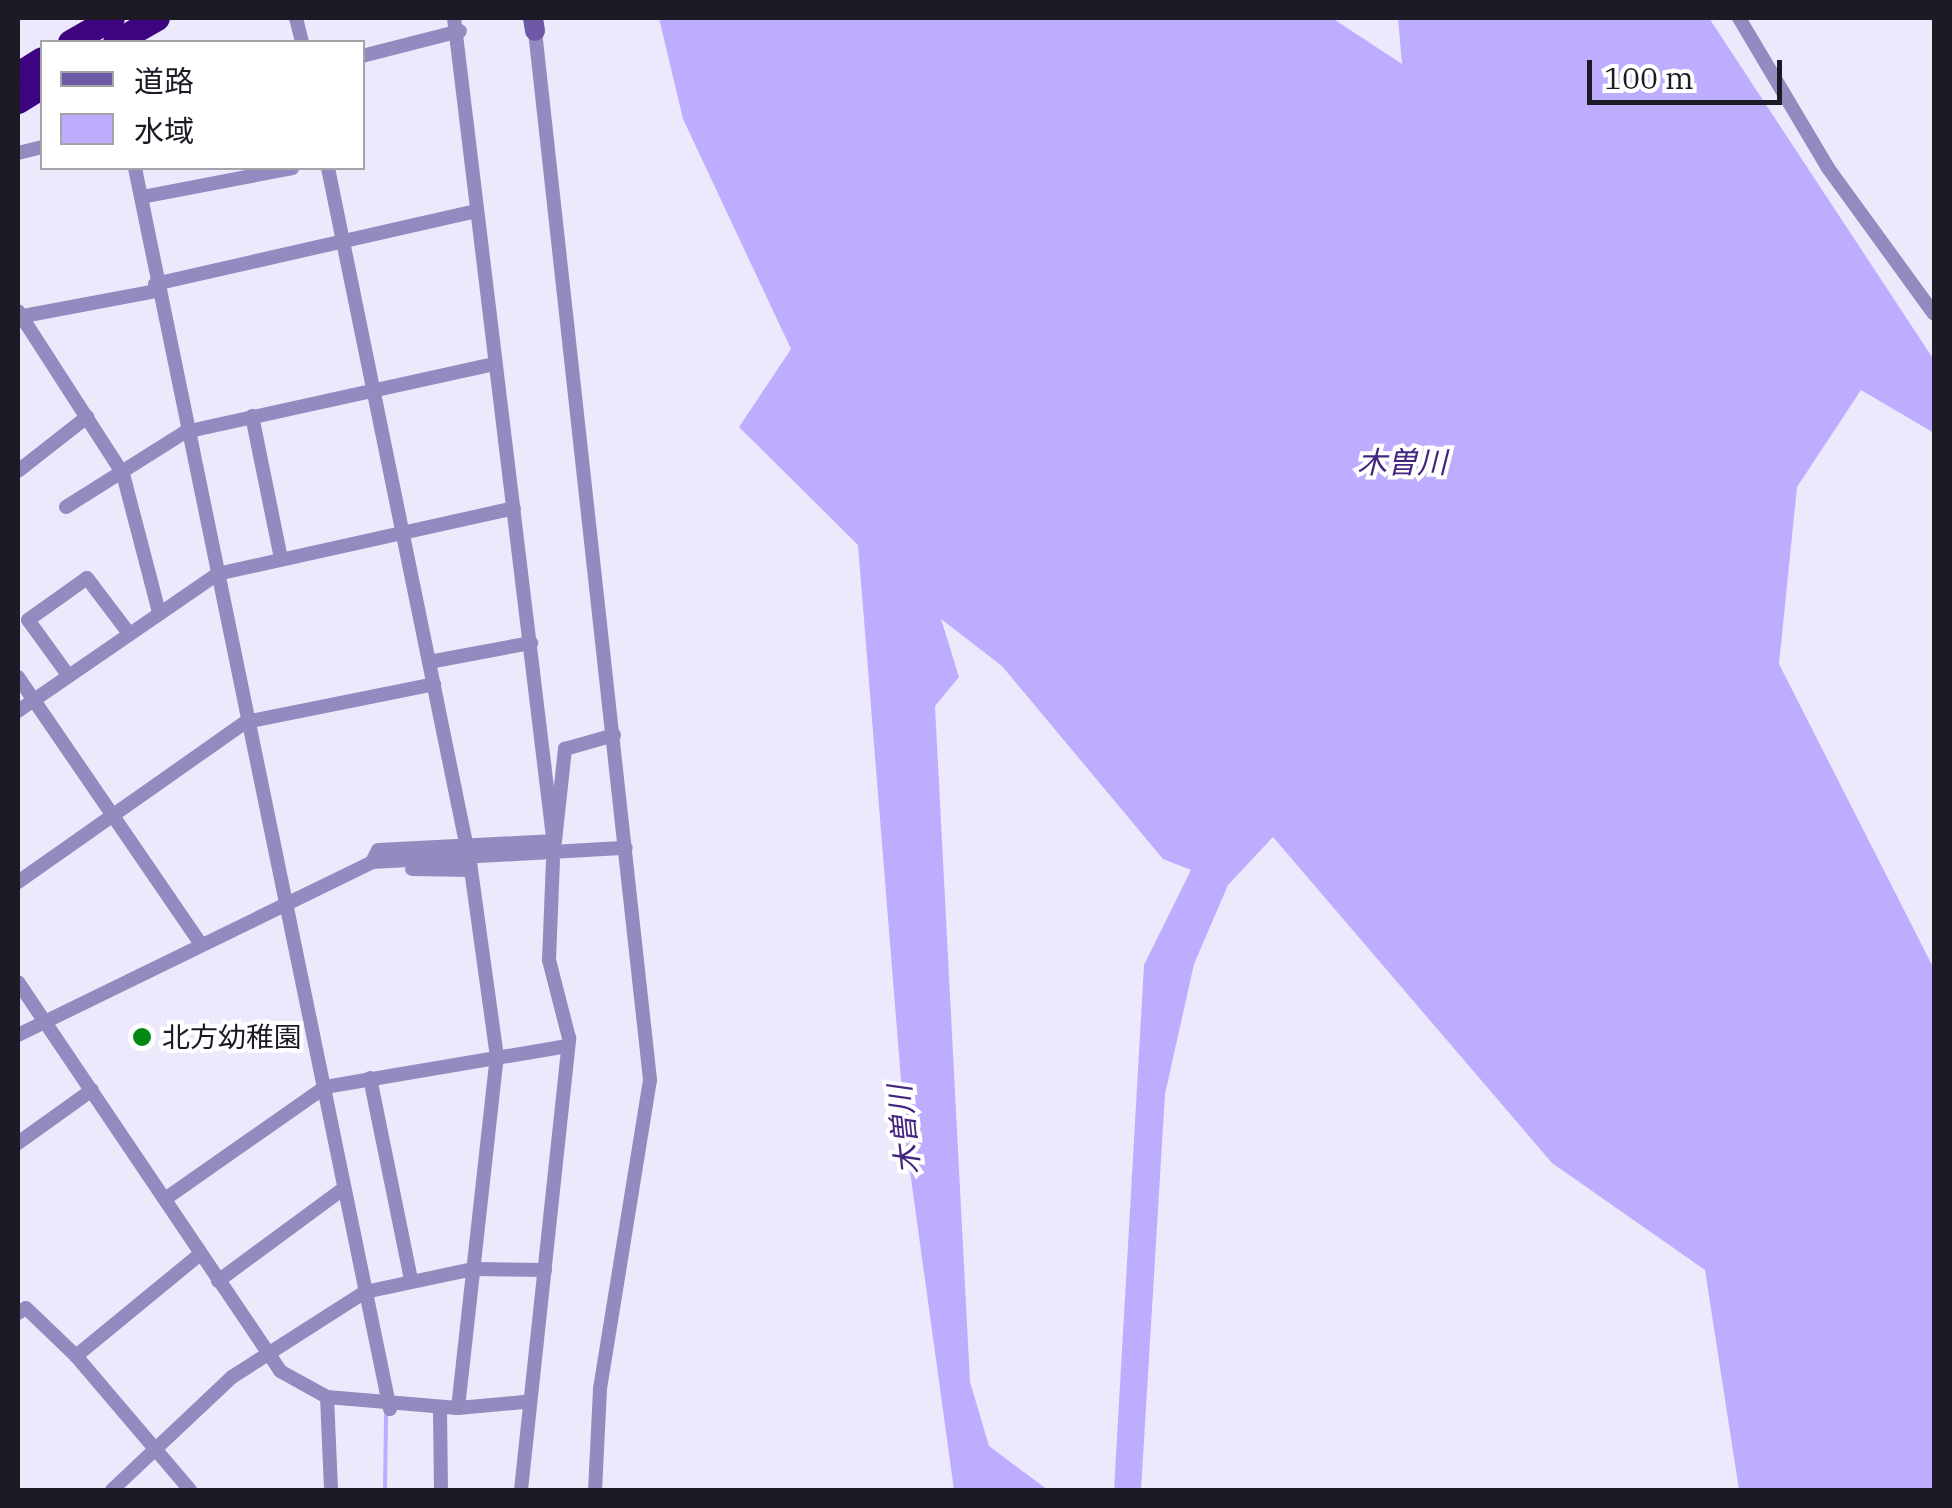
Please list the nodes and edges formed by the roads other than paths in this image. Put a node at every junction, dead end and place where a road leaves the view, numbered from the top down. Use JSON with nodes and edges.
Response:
{"nodes":[{"id":1,"x":112,"y":18,"type":"edge"},
{"id":2,"x":157,"y":18,"type":"edge"},
{"id":3,"x":1739,"y":18,"type":"edge"},
{"id":4,"x":457,"y":24,"type":"edge"},
{"id":5,"x":534,"y":24,"type":"edge"},
{"id":6,"x":74,"y":40,"type":"edge"},
{"id":7,"x":115,"y":40,"type":"edge"},
{"id":8,"x":365,"y":55,"type":"edge"},
{"id":9,"x":40,"y":60,"type":"edge"},
{"id":10,"x":18,"y":74,"type":"edge"},
{"id":11,"x":40,"y":87,"type":"edge"},
{"id":12,"x":18,"y":101,"type":"edge"},
{"id":13,"x":136,"y":170,"type":"edge"},
{"id":14,"x":282,"y":170,"type":"edge"},
{"id":15,"x":328,"y":170,"type":"edge"},
{"id":16,"x":142,"y":197,"type":"junction"},
{"id":17,"x":477,"y":211,"type":"junction"},
{"id":18,"x":340,"y":245,"type":"junction"},
{"id":19,"x":156,"y":288,"type":"junction"},
{"id":20,"x":19,"y":314,"type":"edge"},
{"id":21,"x":1934,"y":314,"type":"edge"},
{"id":22,"x":494,"y":364,"type":"junction"},
{"id":23,"x":369,"y":389,"type":"junction"},
{"id":24,"x":252,"y":416,"type":"junction"},
{"id":25,"x":86,"y":418,"type":"junction"},
{"id":26,"x":185,"y":432,"type":"junction"},
{"id":27,"x":18,"y":470,"type":"edge"},
{"id":28,"x":123,"y":474,"type":"junction"},
{"id":29,"x":66,"y":507,"type":"dead end"},
{"id":30,"x":514,"y":508,"type":"junction"},
{"id":31,"x":403,"y":534,"type":"junction"},
{"id":32,"x":282,"y":560,"type":"junction"},
{"id":33,"x":217,"y":574,"type":"junction"},
{"id":34,"x":159,"y":612,"type":"junction"},
{"id":35,"x":128,"y":632,"type":"junction"},
{"id":36,"x":531,"y":643,"type":"junction"},
{"id":37,"x":429,"y":662,"type":"junction"},
{"id":38,"x":68,"y":675,"type":"junction"},
{"id":39,"x":18,"y":677,"type":"edge"},
{"id":40,"x":434,"y":684,"type":"junction"},
{"id":41,"x":33,"y":700,"type":"junction"},
{"id":42,"x":18,"y":711,"type":"edge"},
{"id":43,"x":246,"y":722,"type":"junction"},
{"id":44,"x":614,"y":735,"type":"junction"},
{"id":45,"x":111,"y":818,"type":"junction"},
{"id":46,"x":626,"y":848,"type":"junction"},
{"id":47,"x":554,"y":849,"type":"junction"},
{"id":48,"x":468,"y":856,"type":"junction"},
{"id":49,"x":372,"y":862,"type":"junction"},
{"id":50,"x":18,"y":882,"type":"edge"},
{"id":51,"x":284,"y":901,"type":"junction"},
{"id":52,"x":202,"y":944,"type":"junction"},
{"id":53,"x":18,"y":982,"type":"edge"},
{"id":54,"x":45,"y":1022,"type":"junction"},
{"id":55,"x":18,"y":1035,"type":"edge"},
{"id":56,"x":568,"y":1046,"type":"junction"},
{"id":57,"x":497,"y":1057,"type":"junction"},
{"id":58,"x":370,"y":1078,"type":"junction"},
{"id":59,"x":324,"y":1086,"type":"junction"},
{"id":60,"x":92,"y":1090,"type":"junction"},
{"id":61,"x":18,"y":1143,"type":"edge"},
{"id":62,"x":343,"y":1189,"type":"junction"},
{"id":63,"x":165,"y":1200,"type":"junction"},
{"id":64,"x":198,"y":1255,"type":"junction"},
{"id":65,"x":473,"y":1270,"type":"junction"},
{"id":66,"x":545,"y":1270,"type":"junction"},
{"id":67,"x":218,"y":1280,"type":"junction"},
{"id":68,"x":410,"y":1280,"type":"junction"},
{"id":69,"x":365,"y":1292,"type":"junction"},
{"id":70,"x":18,"y":1313,"type":"edge"},
{"id":71,"x":269,"y":1355,"type":"junction"},
{"id":72,"x":76,"y":1356,"type":"junction"},
{"id":73,"x":327,"y":1396,"type":"junction"},
{"id":74,"x":524,"y":1402,"type":"junction"},
{"id":75,"x":458,"y":1408,"type":"junction"},
{"id":76,"x":390,"y":1409,"type":"junction"},
{"id":77,"x":440,"y":1410,"type":"junction"},
{"id":78,"x":152,"y":1455,"type":"junction"},
{"id":79,"x":112,"y":1490,"type":"edge"},
{"id":80,"x":190,"y":1490,"type":"edge"},
{"id":81,"x":332,"y":1490,"type":"edge"},
{"id":82,"x":440,"y":1490,"type":"edge"},
{"id":83,"x":521,"y":1490,"type":"edge"},
{"id":84,"x":595,"y":1490,"type":"edge"}],
"edges":[{"from":1,"to":6,"type":"highway","bridge":true},
{"from":2,"to":7,"type":"highway"},
{"from":3,"to":21,"type":"street"},
{"from":4,"to":8,"type":"street"},
{"from":4,"to":17,"type":"street"},
{"from":5,"to":44,"type":"street"},
{"from":9,"to":10,"type":"highway"},
{"from":11,"to":12,"type":"highway"},
{"from":13,"to":16,"type":"street"},
{"from":14,"to":16,"type":"street"},
{"from":15,"to":18,"type":"street"},
{"from":16,"to":19,"type":"street"},
{"from":17,"to":18,"type":"street"},
{"from":17,"to":22,"type":"street"},
{"from":18,"to":19,"type":"street"},
{"from":18,"to":23,"type":"street"},
{"from":19,"to":20,"type":"street"},
{"from":19,"to":26,"type":"street"},
{"from":20,"to":25,"type":"street"},
{"from":22,"to":23,"type":"street"},
{"from":22,"to":30,"type":"street"},
{"from":23,"to":24,"type":"street"},
{"from":23,"to":31,"type":"street"},
{"from":24,"to":26,"type":"street"},
{"from":24,"to":32,"type":"street"},
{"from":25,"to":27,"type":"street"},
{"from":25,"to":28,"type":"street"},
{"from":26,"to":28,"type":"street"},
{"from":26,"to":33,"type":"street"},
{"from":28,"to":29,"type":"street"},
{"from":28,"to":34,"type":"street"},
{"from":30,"to":31,"type":"street"},
{"from":30,"to":36,"type":"street"},
{"from":31,"to":32,"type":"street"},
{"from":31,"to":37,"type":"street"},
{"from":32,"to":33,"type":"street"},
{"from":33,"to":34,"type":"street"},
{"from":33,"to":43,"type":"street"},
{"from":34,"to":35,"type":"street"},
{"from":35,"to":38,"type":"street"},
{"from":35,"to":38,"type":"street"},
{"from":36,"to":37,"type":"street"},
{"from":36,"to":47,"type":"street"},
{"from":37,"to":40,"type":"street"},
{"from":38,"to":41,"type":"street"},
{"from":39,"to":41,"type":"street"},
{"from":40,"to":43,"type":"street"},
{"from":40,"to":48,"type":"street"},
{"from":41,"to":42,"type":"street"},
{"from":41,"to":45,"type":"street"},
{"from":43,"to":45,"type":"street"},
{"from":43,"to":51,"type":"street"},
{"from":44,"to":46,"type":"street"},
{"from":44,"to":47,"type":"street"},
{"from":45,"to":50,"type":"street"},
{"from":45,"to":52,"type":"street"},
{"from":46,"to":49,"type":"street"},
{"from":46,"to":84,"type":"street"},
{"from":47,"to":48,"type":"street"},
{"from":47,"to":56,"type":"street"},
{"from":48,"to":49,"type":"street"},
{"from":48,"to":49,"type":"street"},
{"from":48,"to":57,"type":"street"},
{"from":49,"to":51,"type":"street"},
{"from":51,"to":52,"type":"street"},
{"from":51,"to":59,"type":"street"},
{"from":52,"to":54,"type":"street"},
{"from":53,"to":54,"type":"street"},
{"from":54,"to":55,"type":"street"},
{"from":54,"to":60,"type":"street"},
{"from":56,"to":57,"type":"street"},
{"from":56,"to":66,"type":"street"},
{"from":57,"to":58,"type":"street"},
{"from":57,"to":65,"type":"street"},
{"from":58,"to":59,"type":"street"},
{"from":58,"to":68,"type":"street"},
{"from":59,"to":62,"type":"street"},
{"from":59,"to":63,"type":"street"},
{"from":60,"to":61,"type":"street"},
{"from":60,"to":63,"type":"street"},
{"from":62,"to":67,"type":"street"},
{"from":62,"to":69,"type":"street"},
{"from":63,"to":64,"type":"street"},
{"from":64,"to":67,"type":"street"},
{"from":64,"to":72,"type":"street"},
{"from":65,"to":66,"type":"street"},
{"from":65,"to":68,"type":"street"},
{"from":65,"to":75,"type":"street"},
{"from":66,"to":74,"type":"street"},
{"from":67,"to":71,"type":"street"},
{"from":68,"to":69,"type":"street"},
{"from":69,"to":71,"type":"street"},
{"from":69,"to":76,"type":"street"},
{"from":70,"to":72,"type":"street"},
{"from":71,"to":73,"type":"street"},
{"from":71,"to":78,"type":"street"},
{"from":72,"to":78,"type":"street"},
{"from":73,"to":76,"type":"street"},
{"from":73,"to":81,"type":"street"},
{"from":74,"to":75,"type":"street"},
{"from":74,"to":83,"type":"street"},
{"from":75,"to":77,"type":"street"},
{"from":76,"to":77,"type":"street"},
{"from":77,"to":82,"type":"street"},
{"from":78,"to":79,"type":"street"},
{"from":78,"to":80,"type":"street"}]}
